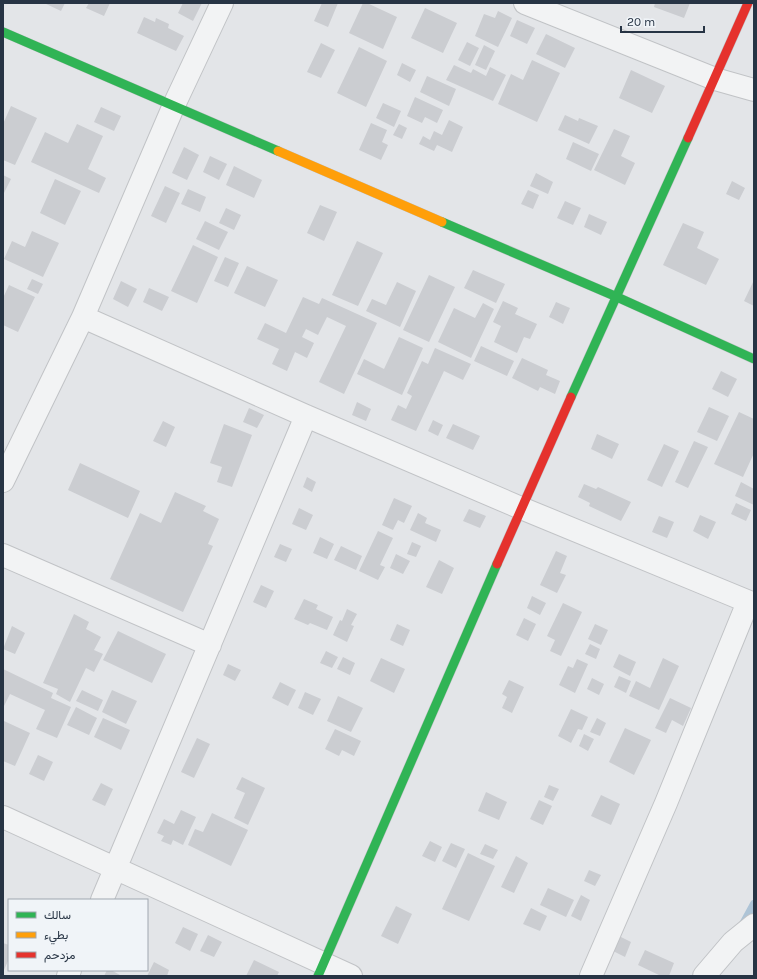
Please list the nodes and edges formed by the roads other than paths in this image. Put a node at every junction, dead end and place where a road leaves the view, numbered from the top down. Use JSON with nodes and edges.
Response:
{"nodes":[{"id":1,"x":222,"y":3,"type":"edge"},
{"id":2,"x":525,"y":3,"type":"edge"},
{"id":3,"x":748,"y":3,"type":"edge"},
{"id":4,"x":3,"y":32,"type":"edge"},
{"id":5,"x":716,"y":80,"type":"junction"},
{"id":6,"x":754,"y":90,"type":"edge"},
{"id":7,"x":174,"y":105,"type":"junction"},
{"id":8,"x":617,"y":297,"type":"junction"},
{"id":9,"x":83,"y":317,"type":"junction"},
{"id":10,"x":754,"y":359,"type":"edge"},
{"id":11,"x":306,"y":416,"type":"junction"},
{"id":12,"x":3,"y":481,"type":"edge"},
{"id":13,"x":521,"y":508,"type":"junction"},
{"id":14,"x":3,"y":556,"type":"edge"},
{"id":15,"x":751,"y":603,"type":"edge"},
{"id":16,"x":210,"y":644,"type":"junction"},
{"id":17,"x":3,"y":817,"type":"edge"},
{"id":18,"x":117,"y":868,"type":"junction"},
{"id":19,"x":102,"y":899,"type":"edge"},
{"id":20,"x":754,"y":925,"type":"edge"},
{"id":21,"x":320,"y":970,"type":"edge"},
{"id":22,"x":351,"y":976,"type":"edge"},
{"id":23,"x":591,"y":976,"type":"edge"},
{"id":24,"x":704,"y":976,"type":"edge"}],
"edges":[{"from":1,"to":7,"type":"street"},
{"from":2,"to":5,"type":"street"},
{"from":3,"to":5,"type":"street"},
{"from":4,"to":7,"type":"street"},
{"from":5,"to":6,"type":"street"},
{"from":5,"to":8,"type":"street"},
{"from":7,"to":8,"type":"street"},
{"from":7,"to":9,"type":"street"},
{"from":8,"to":10,"type":"street"},
{"from":8,"to":13,"type":"street"},
{"from":9,"to":11,"type":"street"},
{"from":9,"to":12,"type":"street"},
{"from":11,"to":13,"type":"street"},
{"from":11,"to":16,"type":"street"},
{"from":13,"to":15,"type":"street"},
{"from":13,"to":21,"type":"street"},
{"from":14,"to":16,"type":"street"},
{"from":15,"to":23,"type":"street"},
{"from":16,"to":18,"type":"street"},
{"from":17,"to":18,"type":"street"},
{"from":18,"to":19,"type":"street"},
{"from":18,"to":21,"type":"street"},
{"from":20,"to":24,"type":"street"},
{"from":21,"to":22,"type":"street"}]}
